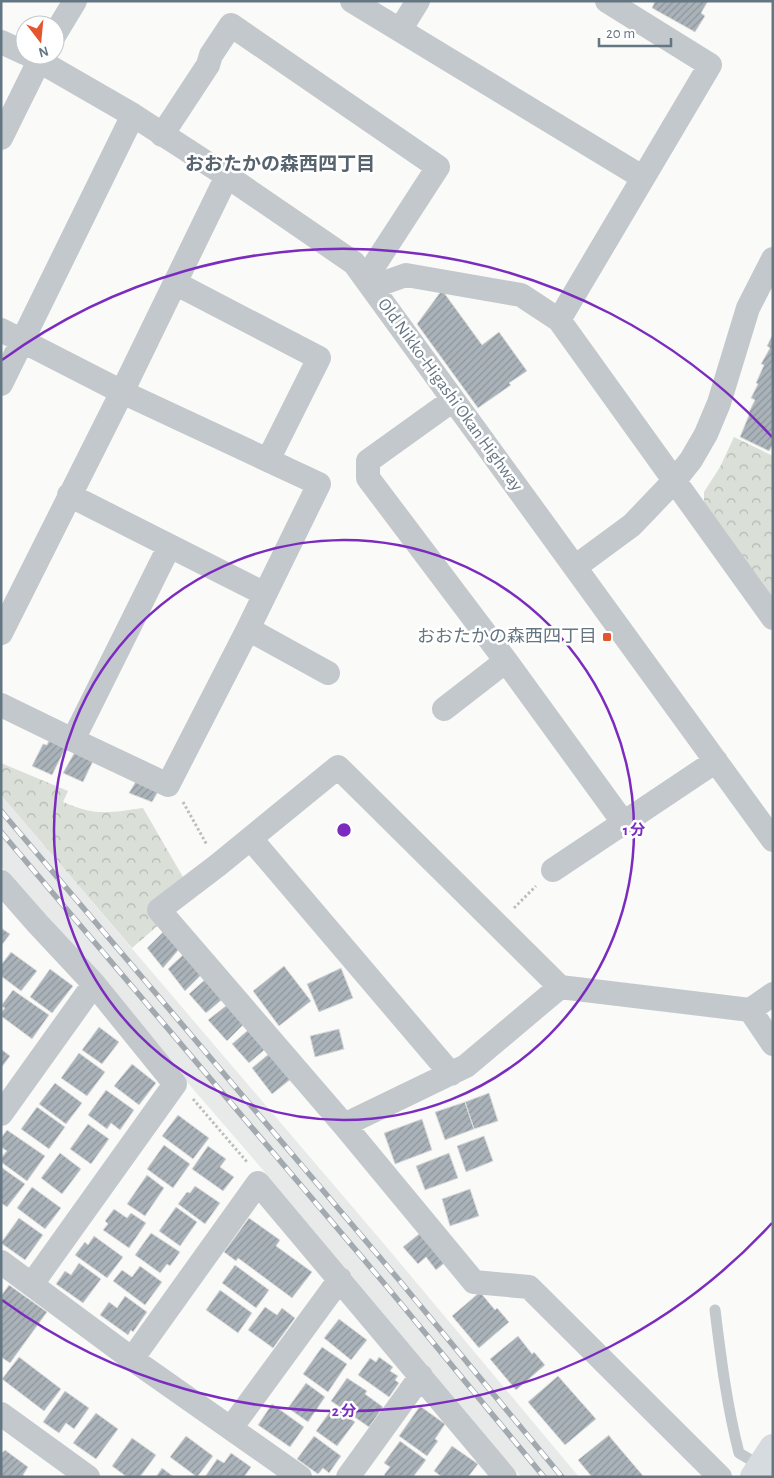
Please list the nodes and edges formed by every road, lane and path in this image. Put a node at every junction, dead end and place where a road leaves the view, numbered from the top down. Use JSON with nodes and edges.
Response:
{"nodes":[{"id":1,"x":75,"y":1,"type":"edge"},
{"id":2,"x":352,"y":1,"type":"edge"},
{"id":3,"x":418,"y":1,"type":"edge"},
{"id":4,"x":607,"y":1,"type":"edge"},
{"id":5,"x":65,"y":18,"type":"edge"},
{"id":6,"x":400,"y":30,"type":"junction"},
{"id":7,"x":1,"y":42,"type":"edge"},
{"id":8,"x":15,"y":48,"type":"edge"},
{"id":9,"x":30,"y":65,"type":"edge"},
{"id":10,"x":49,"y":65,"type":"edge"},
{"id":11,"x":133,"y":115,"type":"junction"},
{"id":12,"x":162,"y":135,"type":"junction"},
{"id":13,"x":1,"y":138,"type":"edge"},
{"id":14,"x":227,"y":176,"type":"junction"},
{"id":15,"x":642,"y":177,"type":"junction"},
{"id":16,"x":773,"y":259,"type":"edge"},
{"id":17,"x":175,"y":283,"type":"junction"},
{"id":18,"x":369,"y":283,"type":"junction"},
{"id":19,"x":559,"y":320,"type":"junction"},
{"id":20,"x":1,"y":330,"type":"edge"},
{"id":21,"x":23,"y":341,"type":"junction"},
{"id":22,"x":1,"y":384,"type":"edge"},
{"id":23,"x":122,"y":392,"type":"junction"},
{"id":24,"x":453,"y":400,"type":"junction"},
{"id":25,"x":268,"y":460,"type":"junction"},
{"id":26,"x":675,"y":480,"type":"junction"},
{"id":27,"x":70,"y":495,"type":"junction"},
{"id":28,"x":169,"y":547,"type":"junction"},
{"id":29,"x":576,"y":567,"type":"junction"},
{"id":30,"x":265,"y":594,"type":"junction"},
{"id":31,"x":773,"y":618,"type":"edge"},
{"id":32,"x":248,"y":629,"type":"junction"},
{"id":33,"x":1,"y":633,"type":"edge"},
{"id":34,"x":506,"y":661,"type":"junction"},
{"id":35,"x":328,"y":673,"type":"dead end"},
{"id":36,"x":1,"y":705,"type":"edge"},
{"id":37,"x":444,"y":709,"type":"dead end"},
{"id":38,"x":72,"y":740,"type":"junction"},
{"id":39,"x":716,"y":761,"type":"junction"},
{"id":40,"x":168,"y":785,"type":"junction"},
{"id":41,"x":623,"y":822,"type":"junction"},
{"id":42,"x":251,"y":839,"type":"junction"},
{"id":43,"x":773,"y":840,"type":"edge"},
{"id":44,"x":218,"y":865,"type":"junction"},
{"id":45,"x":553,"y":870,"type":"joint"},
{"id":46,"x":1,"y":882,"type":"edge"},
{"id":47,"x":497,"y":925,"type":"junction"},
{"id":48,"x":94,"y":984,"type":"junction"},
{"id":49,"x":560,"y":987,"type":"junction"},
{"id":50,"x":773,"y":994,"type":"edge"},
{"id":51,"x":750,"y":1010,"type":"junction"},
{"id":52,"x":773,"y":1044,"type":"edge"},
{"id":53,"x":451,"y":1074,"type":"junction"},
{"id":54,"x":175,"y":1084,"type":"junction"},
{"id":55,"x":1,"y":1114,"type":"edge"},
{"id":56,"x":344,"y":1125,"type":"junction"},
{"id":57,"x":258,"y":1182,"type":"junction"},
{"id":58,"x":1,"y":1262,"type":"edge"},
{"id":59,"x":340,"y":1279,"type":"junction"},
{"id":60,"x":32,"y":1284,"type":"junction"},
{"id":61,"x":715,"y":1310,"type":"dead end"},
{"id":62,"x":132,"y":1358,"type":"junction"},
{"id":63,"x":421,"y":1376,"type":"junction"},
{"id":64,"x":1,"y":1414,"type":"edge"},
{"id":65,"x":231,"y":1428,"type":"junction"},
{"id":66,"x":763,"y":1464,"type":"edge"},
{"id":67,"x":498,"y":1474,"type":"edge"},
{"id":68,"x":88,"y":1477,"type":"edge"},
{"id":69,"x":300,"y":1477,"type":"edge"},
{"id":70,"x":348,"y":1477,"type":"edge"},
{"id":71,"x":720,"y":1477,"type":"edge"}],
"edges":[{"from":1,"to":5,"type":"street"},
{"from":2,"to":6,"type":"street"},
{"from":3,"to":6,"type":"street"},
{"from":4,"to":15,"type":"street"},
{"from":6,"to":15,"type":"street"},
{"from":7,"to":8,"type":"street","name":"Old Nikko-Higashi Okan Highway"},
{"from":9,"to":13,"type":"street"},
{"from":10,"to":11,"type":"street","name":"Old Nikko-Higashi Okan Highway"},
{"from":11,"to":12,"type":"street","name":"Old Nikko-Higashi Okan Highway"},
{"from":11,"to":21,"type":"street"},
{"from":12,"to":14,"type":"street","name":"Old Nikko-Higashi Okan Highway"},
{"from":12,"to":18,"type":"street"},
{"from":14,"to":17,"type":"street"},
{"from":14,"to":18,"type":"street","name":"Old Nikko-Higashi Okan Highway"},
{"from":15,"to":19,"type":"street"},
{"from":16,"to":26,"type":"street"},
{"from":17,"to":23,"type":"street"},
{"from":17,"to":25,"type":"street"},
{"from":18,"to":19,"type":"street"},
{"from":18,"to":24,"type":"street","name":"Old Nikko-Higashi Okan Highway"},
{"from":19,"to":26,"type":"street"},
{"from":20,"to":21,"type":"street"},
{"from":21,"to":22,"type":"street"},
{"from":21,"to":23,"type":"street"},
{"from":23,"to":25,"type":"street"},
{"from":23,"to":27,"type":"street"},
{"from":24,"to":29,"type":"street","name":"Old Nikko-Higashi Okan Highway"},
{"from":24,"to":34,"type":"street"},
{"from":25,"to":30,"type":"street"},
{"from":26,"to":29,"type":"street"},
{"from":26,"to":31,"type":"street"},
{"from":27,"to":28,"type":"street"},
{"from":27,"to":33,"type":"street"},
{"from":28,"to":30,"type":"street"},
{"from":28,"to":38,"type":"street"},
{"from":29,"to":39,"type":"street","name":"Old Nikko-Higashi Okan Highway"},
{"from":30,"to":32,"type":"street"},
{"from":32,"to":35,"type":"street"},
{"from":32,"to":40,"type":"street"},
{"from":34,"to":37,"type":"street"},
{"from":34,"to":41,"type":"street"},
{"from":36,"to":38,"type":"street"},
{"from":38,"to":40,"type":"street"},
{"from":39,"to":41,"type":"street"},
{"from":39,"to":43,"type":"street","name":"Old Nikko-Higashi Okan Highway"},
{"from":40,"to":44,"type":"path"},
{"from":41,"to":45,"type":"street"},
{"from":42,"to":44,"type":"street"},
{"from":42,"to":47,"type":"street"},
{"from":42,"to":53,"type":"street"},
{"from":44,"to":56,"type":"street"},
{"from":45,"to":47,"type":"path"},
{"from":46,"to":48,"type":"street"},
{"from":47,"to":49,"type":"street"},
{"from":48,"to":54,"type":"street"},
{"from":48,"to":55,"type":"street"},
{"from":49,"to":51,"type":"street"},
{"from":49,"to":53,"type":"street"},
{"from":50,"to":51,"type":"street"},
{"from":51,"to":52,"type":"street"},
{"from":53,"to":56,"type":"street"},
{"from":54,"to":57,"type":"path"},
{"from":54,"to":60,"type":"street"},
{"from":56,"to":71,"type":"street"},
{"from":57,"to":59,"type":"street"},
{"from":57,"to":62,"type":"street"},
{"from":58,"to":60,"type":"street"},
{"from":59,"to":63,"type":"street"},
{"from":59,"to":65,"type":"street"},
{"from":60,"to":62,"type":"street"},
{"from":61,"to":66,"type":"lane"},
{"from":62,"to":65,"type":"street"},
{"from":63,"to":67,"type":"street"},
{"from":63,"to":70,"type":"street"},
{"from":64,"to":68,"type":"street"},
{"from":65,"to":69,"type":"street"}]}
